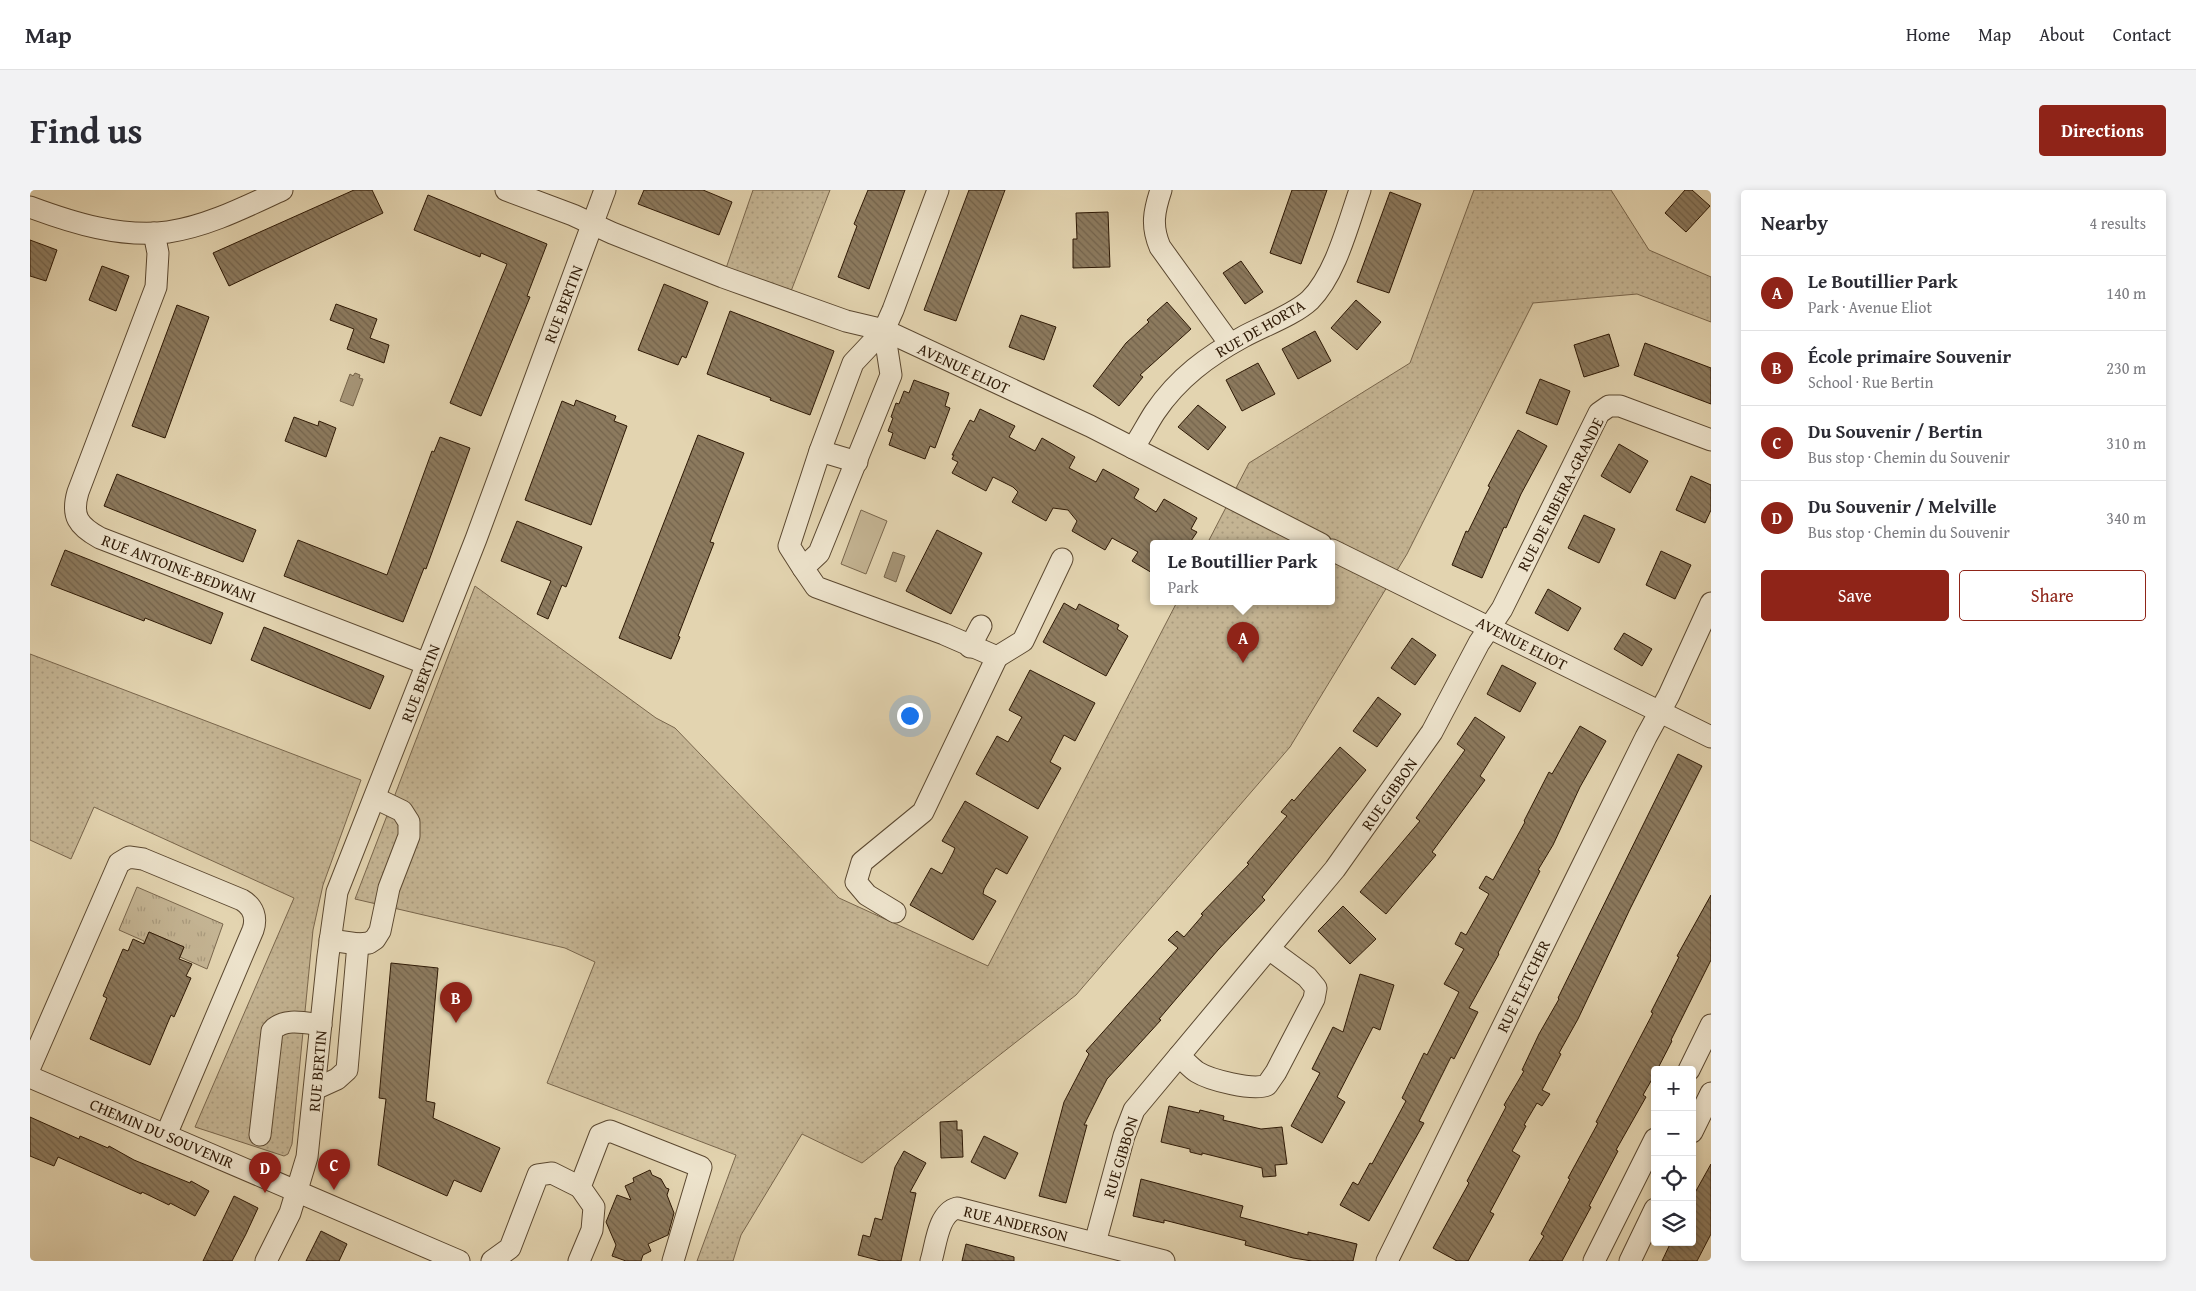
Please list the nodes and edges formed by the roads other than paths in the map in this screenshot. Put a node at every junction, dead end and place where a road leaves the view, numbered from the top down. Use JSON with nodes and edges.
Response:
{"nodes":[{"id":1,"x":282,"y":190,"type":"edge"},
{"id":2,"x":506,"y":190,"type":"edge"},
{"id":3,"x":605,"y":190,"type":"edge"},
{"id":4,"x":938,"y":190,"type":"edge"},
{"id":5,"x":1162,"y":190,"type":"edge"},
{"id":6,"x":1360,"y":190,"type":"edge"},
{"id":7,"x":30,"y":207,"type":"edge"},
{"id":8,"x":593,"y":223,"type":"junction"},
{"id":9,"x":154,"y":234,"type":"junction"},
{"id":10,"x":884,"y":330,"type":"junction"},
{"id":11,"x":1230,"y":344,"type":"junction"},
{"id":12,"x":1711,"y":440,"type":"edge"},
{"id":13,"x":1133,"y":448,"type":"junction"},
{"id":14,"x":820,"y":451,"type":"junction"},
{"id":15,"x":857,"y":462,"type":"junction"},
{"id":16,"x":1313,"y":540,"type":"edge"},
{"id":17,"x":1335,"y":551,"type":"edge"},
{"id":18,"x":1062,"y":559,"type":"dead end"},
{"id":19,"x":803,"y":568,"type":"junction"},
{"id":20,"x":1711,"y":602,"type":"edge"},
{"id":21,"x":981,"y":626,"type":"dead end"},
{"id":22,"x":1490,"y":627,"type":"junction"},
{"id":23,"x":970,"y":647,"type":"junction"},
{"id":24,"x":997,"y":658,"type":"junction"},
{"id":25,"x":427,"y":664,"type":"junction"},
{"id":26,"x":1659,"y":712,"type":"junction"},
{"id":27,"x":1711,"y":737,"type":"edge"},
{"id":28,"x":375,"y":798,"type":"junction"},
{"id":29,"x":895,"y":912,"type":"dead end"},
{"id":30,"x":330,"y":940,"type":"junction"},
{"id":31,"x":358,"y":944,"type":"junction"},
{"id":32,"x":1269,"y":950,"type":"junction"},
{"id":33,"x":321,"y":1025,"type":"junction"},
{"id":34,"x":1711,"y":1025,"type":"edge"},
{"id":35,"x":1179,"y":1056,"type":"junction"},
{"id":36,"x":1691,"y":1066,"type":"edge"},
{"id":37,"x":30,"y":1067,"type":"edge"},
{"id":38,"x":30,"y":1077,"type":"edge"},
{"id":39,"x":315,"y":1089,"type":"junction"},
{"id":40,"x":1711,"y":1093,"type":"edge"},
{"id":41,"x":1696,"y":1124,"type":"edge"},
{"id":42,"x":166,"y":1135,"type":"junction"},
{"id":43,"x":260,"y":1135,"type":"dead end"},
{"id":44,"x":1651,"y":1147,"type":"edge"},
{"id":45,"x":580,"y":1187,"type":"junction"},
{"id":46,"x":298,"y":1192,"type":"junction"},
{"id":47,"x":1651,"y":1217,"type":"edge"},
{"id":48,"x":1095,"y":1243,"type":"junction"},
{"id":49,"x":266,"y":1261,"type":"edge"},
{"id":50,"x":459,"y":1261,"type":"edge"},
{"id":51,"x":492,"y":1261,"type":"edge"},
{"id":52,"x":579,"y":1261,"type":"edge"},
{"id":53,"x":672,"y":1261,"type":"edge"},
{"id":54,"x":931,"y":1261,"type":"edge"},
{"id":55,"x":1164,"y":1261,"type":"edge"},
{"id":56,"x":1387,"y":1261,"type":"edge"},
{"id":57,"x":1594,"y":1261,"type":"edge"},
{"id":58,"x":1630,"y":1261,"type":"edge"}],
"edges":[{"from":1,"to":9,"type":"street"},
{"from":2,"to":8,"type":"street","name":"AVENUE ELIOT"},
{"from":3,"to":8,"type":"street","name":"RUE BERTIN"},
{"from":4,"to":10,"type":"street"},
{"from":5,"to":11,"type":"street"},
{"from":6,"to":11,"type":"street","name":"RUE DE HORTA"},
{"from":7,"to":9,"type":"street"},
{"from":8,"to":10,"type":"street","name":"AVENUE ELIOT"},
{"from":8,"to":25,"type":"street","name":"RUE BERTIN"},
{"from":9,"to":25,"type":"street","name":"RUE ANTOINE-BEDWANI"},
{"from":10,"to":13,"type":"street","name":"AVENUE ELIOT"},
{"from":10,"to":14,"type":"street"},
{"from":10,"to":15,"type":"street"},
{"from":11,"to":13,"type":"street","name":"RUE DE HORTA"},
{"from":12,"to":22,"type":"street","name":"RUE DE RIBEIRA-GRANDE"},
{"from":13,"to":16,"type":"street","name":"AVENUE ELIOT"},
{"from":14,"to":15,"type":"street"},
{"from":14,"to":19,"type":"street"},
{"from":15,"to":19,"type":"street"},
{"from":17,"to":22,"type":"street","name":"AVENUE ELIOT"},
{"from":18,"to":24,"type":"street"},
{"from":19,"to":23,"type":"street"},
{"from":20,"to":26,"type":"street"},
{"from":21,"to":23,"type":"street"},
{"from":22,"to":26,"type":"street","name":"AVENUE ELIOT"},
{"from":22,"to":32,"type":"street","name":"RUE GIBBON"},
{"from":23,"to":24,"type":"street"},
{"from":24,"to":29,"type":"street"},
{"from":25,"to":28,"type":"street","name":"RUE BERTIN"},
{"from":26,"to":27,"type":"street","name":"AVENUE ELIOT"},
{"from":26,"to":56,"type":"street","name":"RUE FLETCHER"},
{"from":28,"to":30,"type":"street","name":"RUE BERTIN"},
{"from":28,"to":31,"type":"street"},
{"from":30,"to":31,"type":"street"},
{"from":30,"to":33,"type":"street","name":"RUE BERTIN"},
{"from":31,"to":39,"type":"street"},
{"from":32,"to":35,"type":"street","name":"RUE GIBBON"},
{"from":32,"to":35,"type":"street"},
{"from":33,"to":39,"type":"street","name":"RUE BERTIN"},
{"from":33,"to":43,"type":"street"},
{"from":34,"to":36,"type":"street"},
{"from":35,"to":48,"type":"street","name":"RUE GIBBON"},
{"from":37,"to":42,"type":"street"},
{"from":38,"to":42,"type":"street","name":"CHEMIN DU SOUVENIR"},
{"from":39,"to":46,"type":"street","name":"RUE BERTIN"},
{"from":40,"to":41,"type":"street"},
{"from":42,"to":46,"type":"street","name":"CHEMIN DU SOUVENIR"},
{"from":44,"to":57,"type":"street"},
{"from":45,"to":51,"type":"street"},
{"from":45,"to":52,"type":"street"},
{"from":45,"to":53,"type":"street"},
{"from":46,"to":49,"type":"street","name":"RUE BERTIN"},
{"from":46,"to":50,"type":"street","name":"CHEMIN DU SOUVENIR"},
{"from":47,"to":58,"type":"street"},
{"from":48,"to":54,"type":"street","name":"RUE ANDERSON"},
{"from":48,"to":55,"type":"street","name":"RUE ANDERSON"}]}
